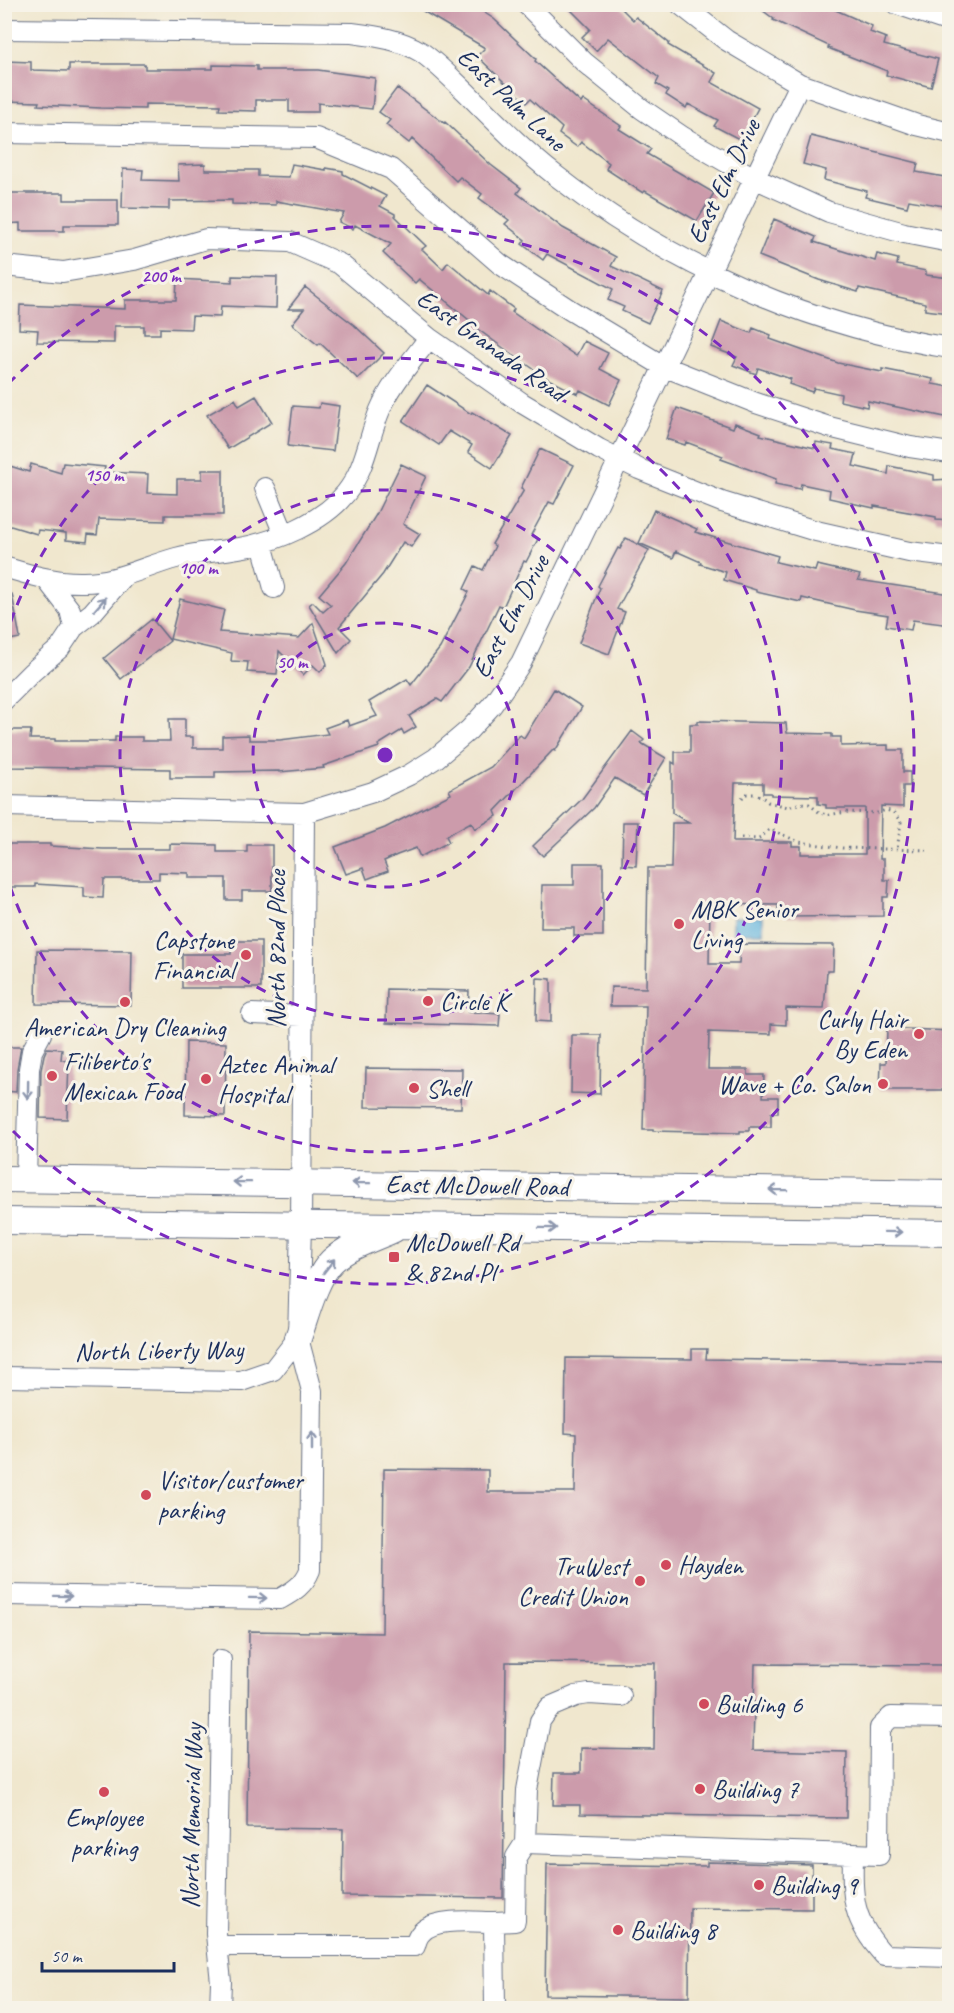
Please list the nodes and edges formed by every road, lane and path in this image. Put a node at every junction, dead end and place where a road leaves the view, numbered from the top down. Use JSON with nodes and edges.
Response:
{"nodes":[{"id":1,"x":526,"y":4,"type":"edge"},
{"id":2,"x":680,"y":4,"type":"edge"},
{"id":3,"x":897,"y":4,"type":"edge"},
{"id":4,"x":950,"y":22,"type":"edge"},
{"id":5,"x":4,"y":29,"type":"edge"},
{"id":6,"x":800,"y":84,"type":"junction"},
{"id":7,"x":4,"y":133,"type":"edge"},
{"id":8,"x":950,"y":133,"type":"edge"},
{"id":9,"x":754,"y":178,"type":"junction"},
{"id":10,"x":950,"y":242,"type":"edge"},
{"id":11,"x":4,"y":266,"type":"edge"},
{"id":12,"x":709,"y":271,"type":"junction"},
{"id":13,"x":429,"y":338,"type":"junction"},
{"id":14,"x":950,"y":348,"type":"edge"},
{"id":15,"x":663,"y":366,"type":"junction"},
{"id":16,"x":950,"y":453,"type":"edge"},
{"id":17,"x":620,"y":459,"type":"junction"},
{"id":18,"x":265,"y":488,"type":"dead end"},
{"id":19,"x":284,"y":534,"type":"junction"},
{"id":20,"x":262,"y":544,"type":"junction"},
{"id":21,"x":950,"y":557,"type":"edge"},
{"id":22,"x":4,"y":567,"type":"edge"},
{"id":23,"x":123,"y":577,"type":"junction"},
{"id":24,"x":47,"y":580,"type":"junction"},
{"id":25,"x":274,"y":588,"type":"dead end"},
{"id":26,"x":74,"y":627,"type":"junction"},
{"id":27,"x":4,"y":700,"type":"edge"},
{"id":28,"x":742,"y":798,"type":"dead end"},
{"id":29,"x":4,"y":806,"type":"edge"},
{"id":30,"x":304,"y":813,"type":"junction"},
{"id":31,"x":741,"y":838,"type":"dead end"},
{"id":32,"x":927,"y":849,"type":"dead end"},
{"id":33,"x":897,"y":850,"type":"junction"},
{"id":34,"x":252,"y":1014,"type":"dead end"},
{"id":35,"x":302,"y":1016,"type":"junction"},
{"id":36,"x":41,"y":1034,"type":"dead end"},
{"id":37,"x":15,"y":1179,"type":"edge"},
{"id":38,"x":301,"y":1182,"type":"junction"},
{"id":39,"x":836,"y":1191,"type":"junction"},
{"id":40,"x":950,"y":1193,"type":"edge"},
{"id":41,"x":4,"y":1221,"type":"edge"},
{"id":42,"x":146,"y":1223,"type":"junction"},
{"id":43,"x":301,"y":1225,"type":"junction"},
{"id":44,"x":400,"y":1226,"type":"junction"},
{"id":45,"x":836,"y":1232,"type":"junction"},
{"id":46,"x":950,"y":1233,"type":"edge"},
{"id":47,"x":4,"y":1238,"type":"edge"},
{"id":48,"x":298,"y":1338,"type":"junction"},
{"id":49,"x":4,"y":1377,"type":"edge"},
{"id":50,"x":4,"y":1594,"type":"edge"},
{"id":51,"x":221,"y":1660,"type":"dead end"},
{"id":52,"x":621,"y":1696,"type":"dead end"},
{"id":53,"x":950,"y":1718,"type":"edge"},
{"id":54,"x":525,"y":1843,"type":"junction"},
{"id":55,"x":853,"y":1854,"type":"junction"},
{"id":56,"x":494,"y":1922,"type":"junction"},
{"id":57,"x":218,"y":1946,"type":"junction"},
{"id":58,"x":950,"y":1957,"type":"edge"},
{"id":59,"x":220,"y":2008,"type":"edge"},
{"id":60,"x":495,"y":2008,"type":"edge"}],
"edges":[{"from":1,"to":9,"type":"street"},
{"from":2,"to":6,"type":"street"},
{"from":3,"to":4,"type":"street"},
{"from":5,"to":12,"type":"street","name":"East Palm Lane"},
{"from":6,"to":8,"type":"street"},
{"from":6,"to":9,"type":"street","name":"East Elm Drive"},
{"from":7,"to":15,"type":"street"},
{"from":9,"to":10,"type":"street"},
{"from":9,"to":12,"type":"street","name":"East Elm Drive"},
{"from":11,"to":13,"type":"street","name":"East Granada Road"},
{"from":12,"to":14,"type":"street","name":"East Palm Lane"},
{"from":12,"to":15,"type":"street","name":"East Elm Drive"},
{"from":13,"to":17,"type":"street","name":"East Granada Road"},
{"from":13,"to":19,"type":"street"},
{"from":15,"to":16,"type":"street"},
{"from":15,"to":17,"type":"street","name":"East Elm Drive"},
{"from":17,"to":21,"type":"street","name":"East Granada Road"},
{"from":17,"to":30,"type":"street","name":"East Elm Drive"},
{"from":18,"to":19,"type":"street"},
{"from":19,"to":20,"type":"street"},
{"from":20,"to":23,"type":"street"},
{"from":20,"to":25,"type":"street"},
{"from":22,"to":24,"type":"street"},
{"from":23,"to":24,"type":"street"},
{"from":26,"to":23,"type":"street","one_way":true},
{"from":24,"to":26,"type":"street"},
{"from":26,"to":27,"type":"street"},
{"from":28,"to":33,"type":"path"},
{"from":29,"to":30,"type":"street","name":"East Elm Drive"},
{"from":30,"to":35,"type":"street","name":"North 82nd Place"},
{"from":31,"to":33,"type":"path"},
{"from":32,"to":33,"type":"path"},
{"from":34,"to":35,"type":"street"},
{"from":35,"to":38,"type":"street","name":"North 82nd Place"},
{"from":36,"to":37,"type":"street","one_way":true},
{"from":38,"to":37,"type":"main road","name":"East McDowell Road","one_way":true},
{"from":39,"to":38,"type":"main road","name":"East McDowell Road","one_way":true},
{"from":38,"to":43,"type":"street","name":"North 82nd Place"},
{"from":39,"to":40,"type":"main road","name":"East McDowell Road"},
{"from":39,"to":45,"type":"main road"},
{"from":41,"to":42,"type":"main road","name":"East McDowell Road"},
{"from":42,"to":43,"type":"main road","name":"East McDowell Road"},
{"from":42,"to":47,"type":"main road"},
{"from":43,"to":44,"type":"main road","name":"East McDowell Road"},
{"from":43,"to":48,"type":"street","name":"North 82nd Place"},
{"from":44,"to":45,"type":"main road","name":"East McDowell Road","one_way":true},
{"from":48,"to":44,"type":"main road","one_way":true},
{"from":45,"to":46,"type":"main road","name":"East McDowell Road","one_way":true},
{"from":48,"to":49,"type":"street","name":"North Liberty Way"},
{"from":50,"to":48,"type":"street","name":"North 82nd Place","one_way":true},
{"from":51,"to":57,"type":"street","name":"North Memorial Way"},
{"from":52,"to":54,"type":"street"},
{"from":53,"to":55,"type":"street"},
{"from":54,"to":55,"type":"street"},
{"from":54,"to":56,"type":"street"},
{"from":55,"to":58,"type":"street"},
{"from":56,"to":57,"type":"street"},
{"from":56,"to":60,"type":"street"},
{"from":57,"to":59,"type":"street","name":"North Memorial Way"}]}
